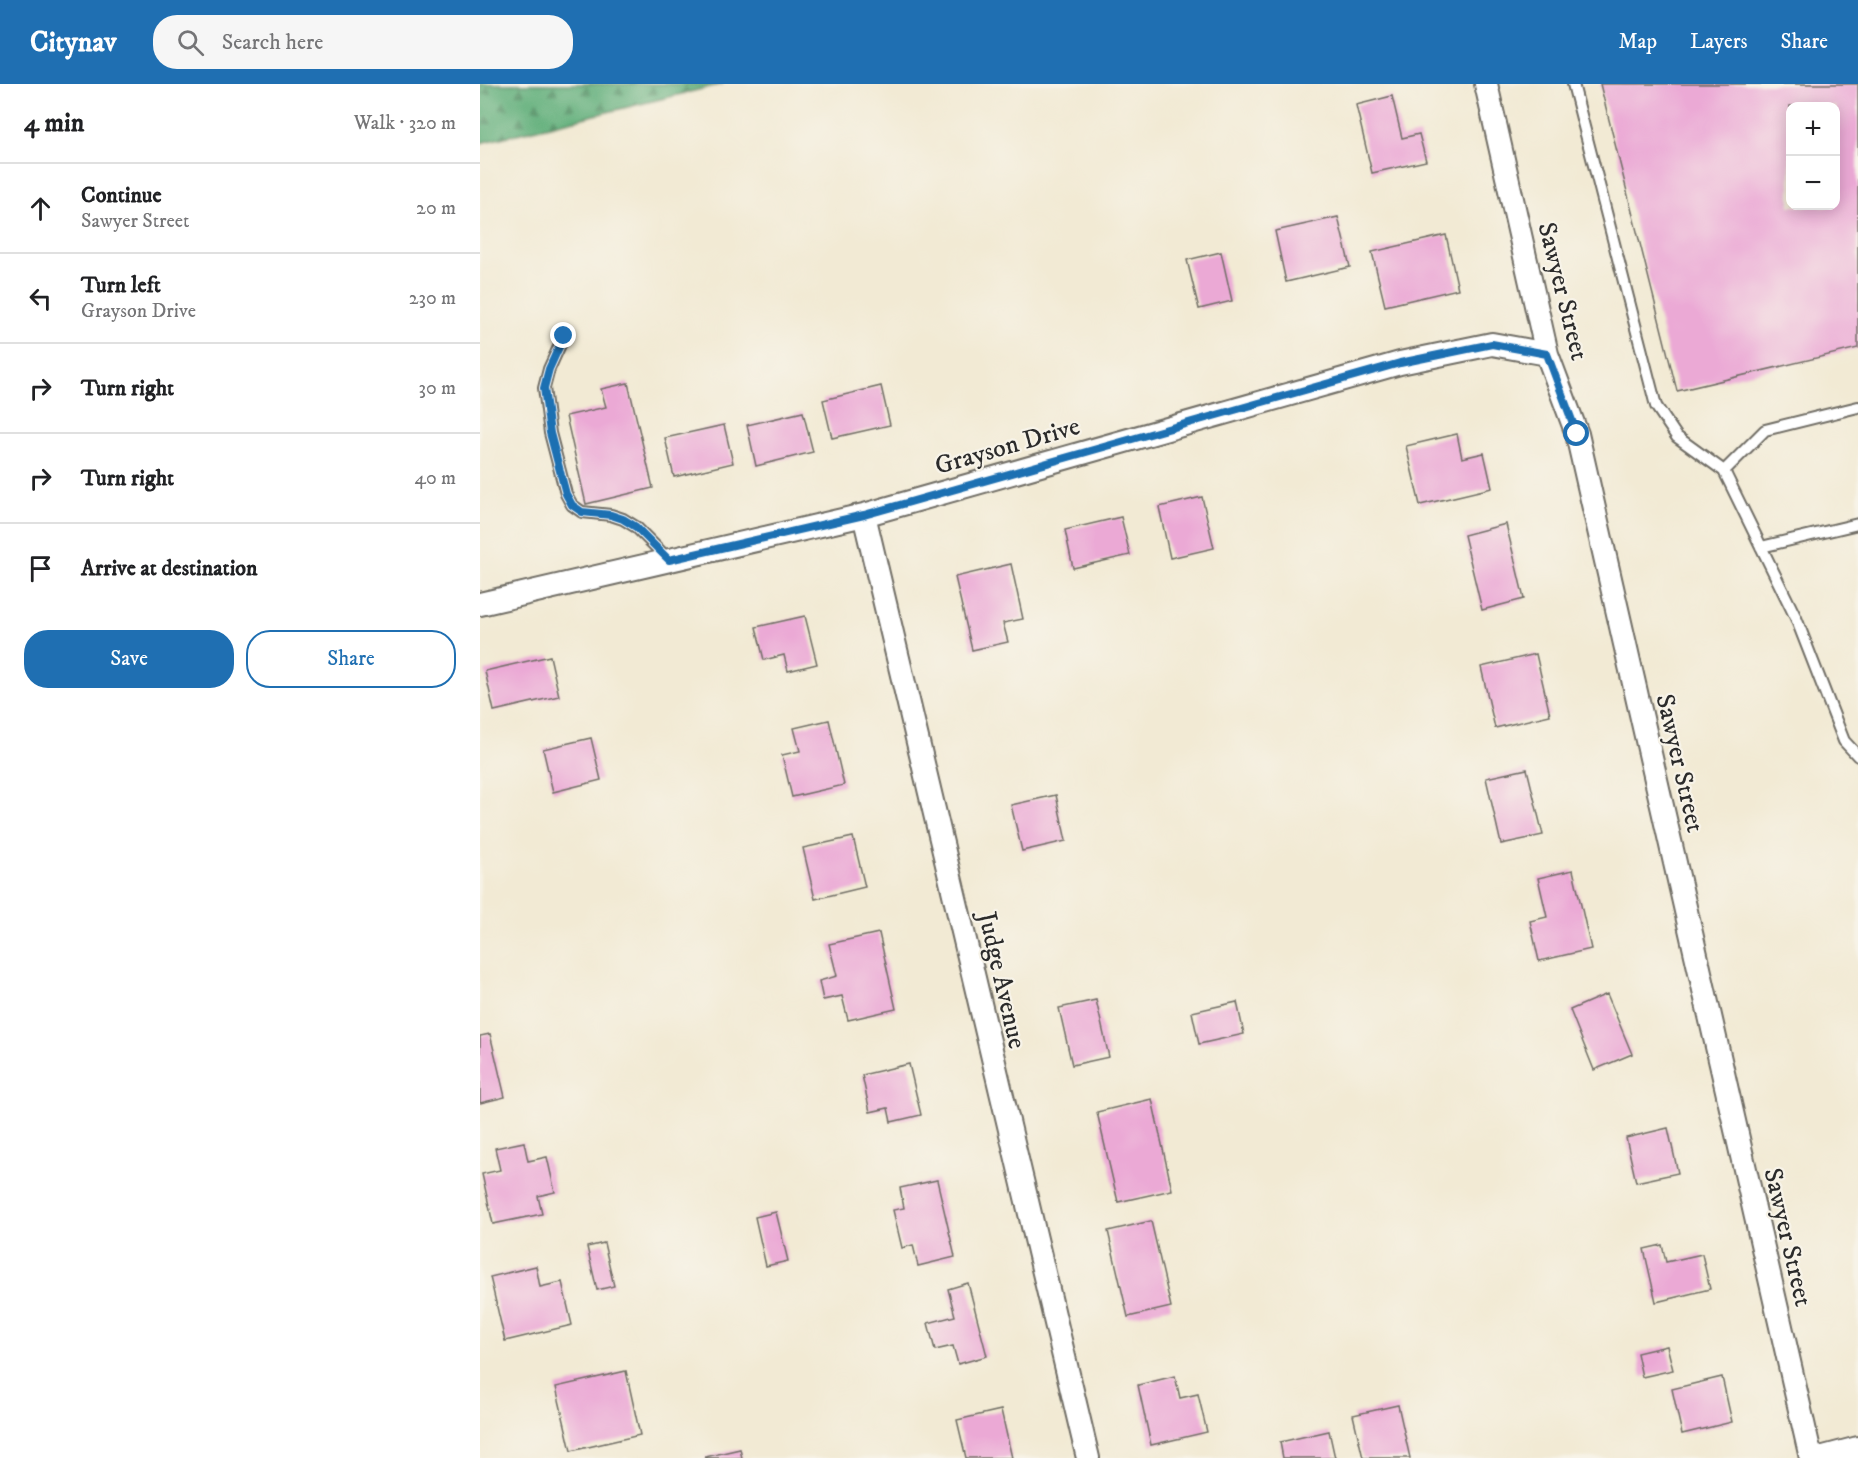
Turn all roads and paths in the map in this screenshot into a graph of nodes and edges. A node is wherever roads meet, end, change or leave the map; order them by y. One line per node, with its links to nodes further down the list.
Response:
1 (1486, 84): 4 (street, Sawyer Street)
2 (1573, 84): 6 (lane)
3 (564, 336): 10 (lane)
4 (1547, 354): 7 (street, Grayson Drive); 15 (street, Sawyer Street)
5 (1858, 407): 6 (lane)
6 (1724, 471): 9 (lane)
7 (864, 515): 10 (street, Grayson Drive); 14 (street, Judge Avenue)
8 (1858, 524): 9 (lane)
9 (1761, 547): 12 (lane)
10 (669, 560): 11 (street, Grayson Drive)
11 (480, 604)
12 (1858, 756)
13 (1858, 1448): 16 (street)
14 (1088, 1458)
15 (1811, 1458)
16 (1820, 1458)

